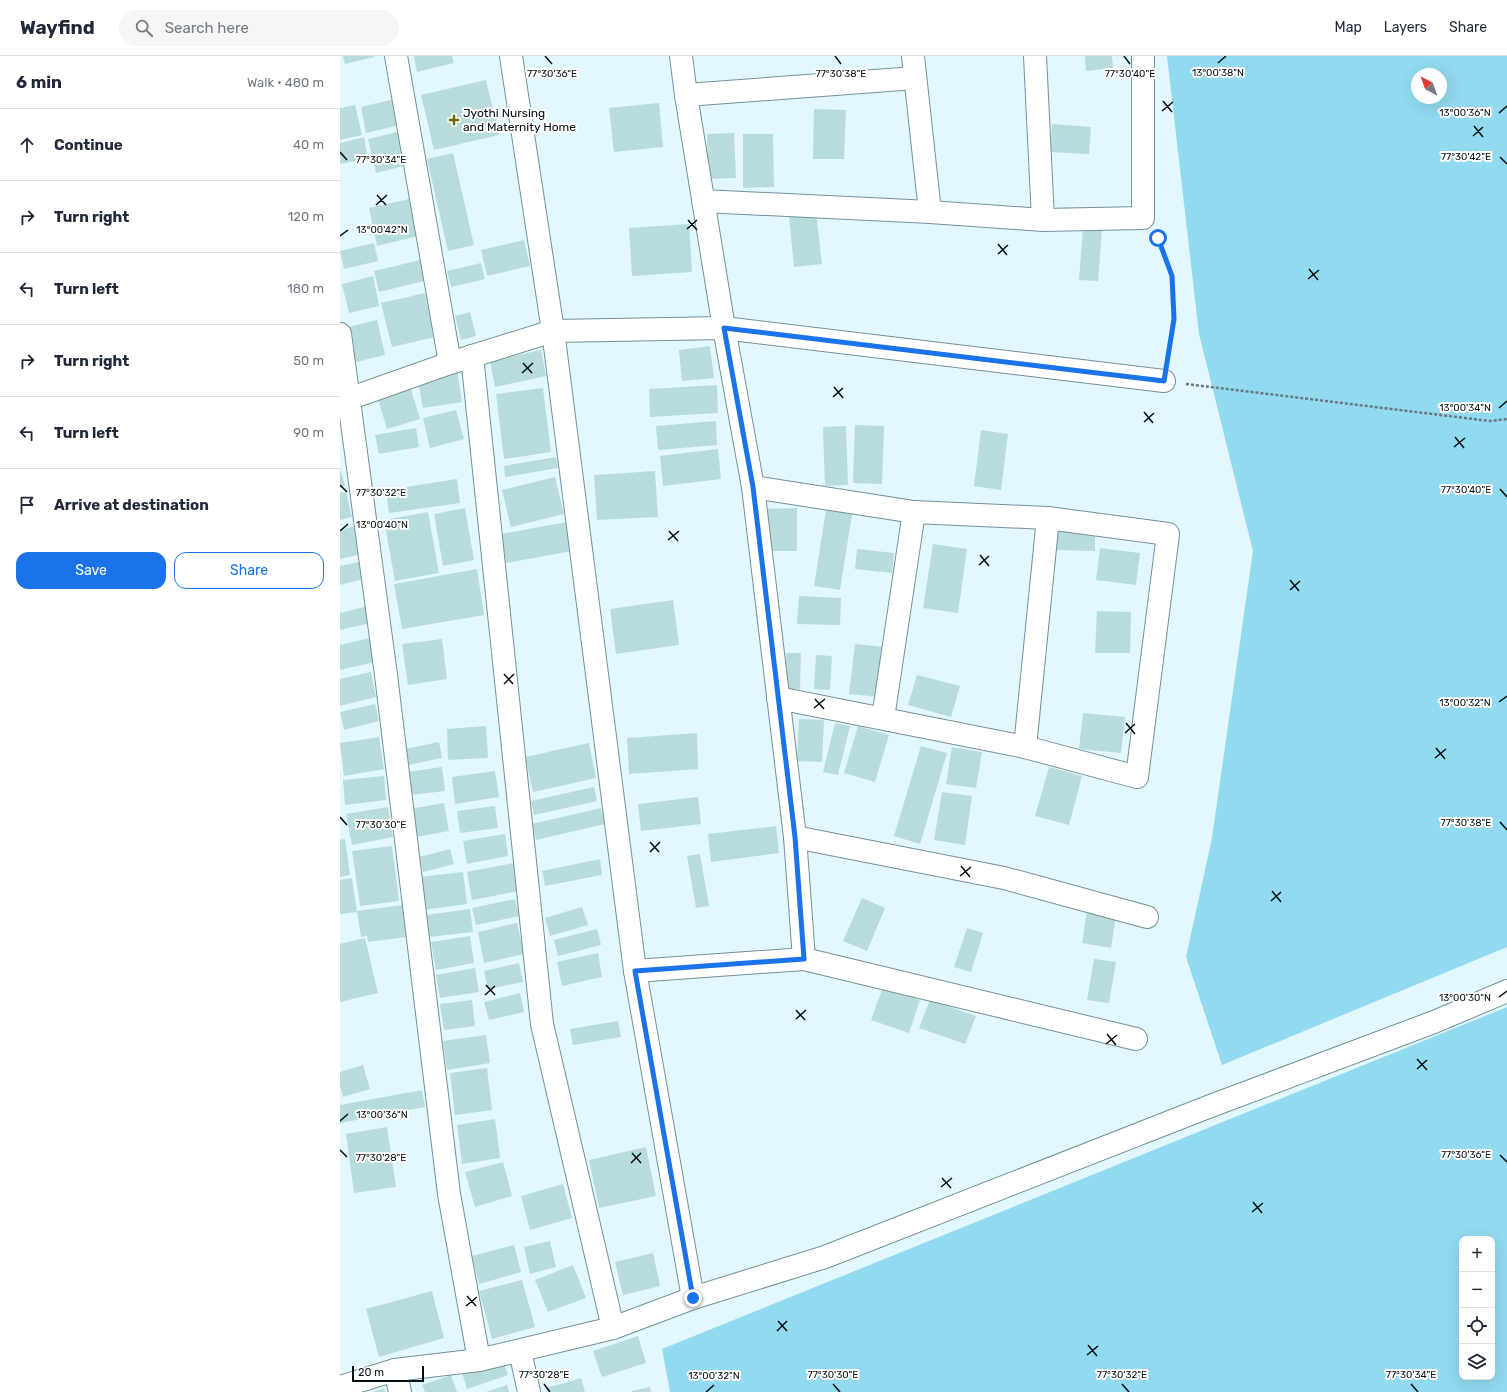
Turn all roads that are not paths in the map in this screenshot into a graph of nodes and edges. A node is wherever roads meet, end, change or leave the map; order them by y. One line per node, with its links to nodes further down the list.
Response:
1 (396, 56): 16 (street)
2 (511, 56): 13 (street)
3 (681, 56): 8 (street)
4 (913, 56): 7 (street)
5 (1035, 56): 11 (street)
6 (1143, 56): 11 (street)
7 (915, 78): 8 (street); 10 (street)
8 (686, 95): 9 (street)
9 (704, 201): 10 (street); 12 (street)
10 (930, 212): 11 (street)
11 (1043, 220)
12 (724, 328): 13 (street); 17 (street); 19 (street)
13 (553, 331): 15 (street); 28 (street)
14 (340, 334): 18 (street)
15 (472, 356): 16 (street); 32 (street)
16 (450, 363): 18 (street)
17 (1164, 381)
18 (344, 401): 34 (street)
19 (753, 487): 20 (street); 22 (street)
20 (914, 512): 21 (street); 23 (street)
21 (1048, 518): 24 (street); 24 (street)
22 (778, 698): 23 (street); 25 (street)
23 (883, 718): 24 (street)
24 (1025, 747)
25 (795, 837): 26 (street); 27 (street)
26 (1147, 917)
27 (804, 959): 28 (street); 30 (street)
28 (635, 971): 31 (street)
29 (1507, 991): 31 (street)
30 (1136, 1039)
31 (693, 1298): 32 (street)
32 (613, 1328): 33 (street)
33 (520, 1351): 34 (street); 38 (street)
34 (479, 1360): 35 (street)
35 (395, 1370): 36 (street); 37 (street)
36 (340, 1387)
37 (400, 1392)
38 (529, 1392)

